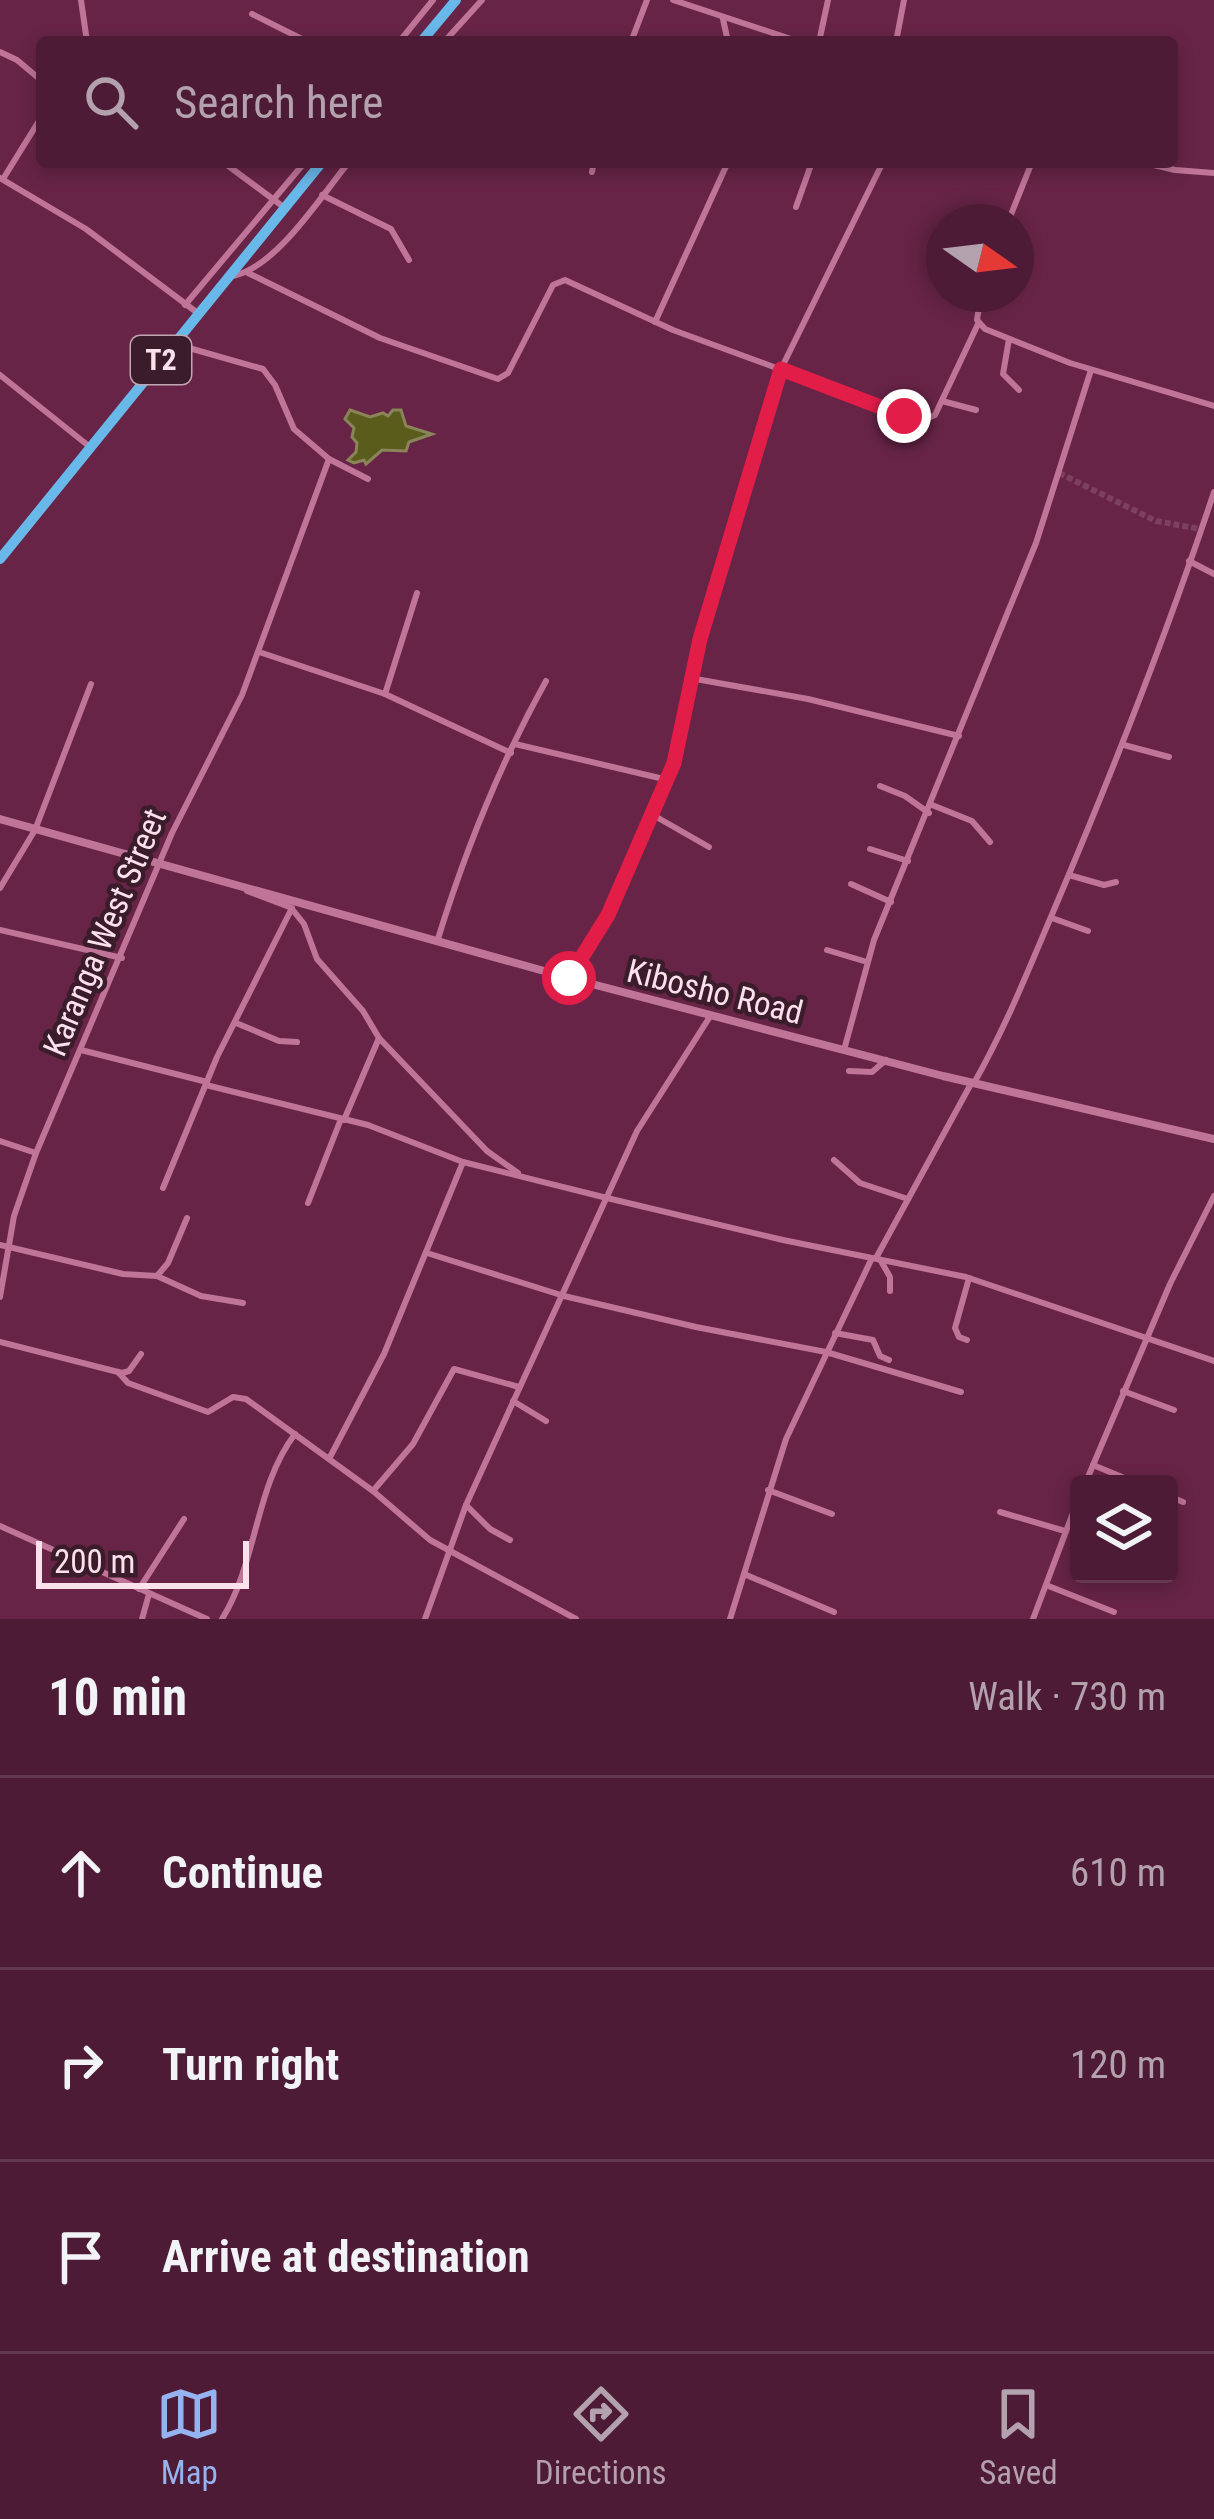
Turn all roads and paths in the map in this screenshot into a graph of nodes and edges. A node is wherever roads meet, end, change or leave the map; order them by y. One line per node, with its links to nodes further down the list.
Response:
1 (81, 0): 11 (street)
2 (433, 0): 13 (street)
3 (456, 0): 14 (highway)
4 (482, 0): 15 (street)
5 (646, 0): 16 (street)
6 (674, 0): 10 (street)
7 (828, 0): 19 (street)
8 (904, 0): 20 (street)
9 (252, 14): 12 (street)
10 (723, 19): 17 (street); 18 (street)
11 (86, 36)
12 (296, 36)
13 (404, 36)
14 (426, 36)
15 (449, 36)
16 (633, 36)
17 (727, 36)
18 (780, 36)
19 (820, 36)
20 (897, 36)
21 (0, 52): 22 (street)
22 (36, 76)
23 (36, 125): 36 (street)
24 (231, 168): 39 (street)
25 (302, 168): 39 (street)
26 (316, 168): 39 (highway, T2)
27 (344, 168): 37 (street)
28 (593, 168): 34 (street)
29 (725, 168): 47 (street)
30 (810, 168): 40 (street)
31 (880, 168): 51 (street)
32 (1030, 168): 38 (street)
33 (1159, 168): 35 (street)
34 (592, 172)
35 (1214, 173)
36 (1, 179): 44 (street)
37 (322, 195): 41 (street); 42 (street)
38 (1015, 204)
39 (280, 205): 43 (highway, T2); 44 (street)
40 (796, 207)
41 (409, 260)
42 (248, 272): 43 (street); 47 (street)
43 (230, 276): 46 (highway, T2)
44 (185, 304): 46 (street)
45 (979, 312): 48 (street)
46 (199, 314): 50 (highway, T2)
47 (655, 323): 51 (street)
48 (978, 324): 49 (street); 55 (street)
49 (1010, 339): 52 (street); 54 (street)
50 (175, 344): 58 (highway, T2); 59 (street)
51 (781, 369): 55 (street); 67 (street)
52 (1091, 370): 56 (street); 71 (street)
53 (0, 375): 58 (street)
54 (1019, 390)
55 (942, 401): 57 (street)
56 (1214, 406)
57 (976, 410)
58 (90, 447): 62 (highway, T2)
59 (329, 459): 60 (street); 66 (street, Karanga West Street)
60 (368, 479)
61 (1214, 492): 63 (street)
62 (0, 559)
63 (1189, 560): 64 (street); 72 (street)
64 (1214, 574)
65 (417, 592): 70 (street)
66 (259, 652): 70 (street); 85 (street, Karanga West Street)
67 (690, 678): 71 (street); 75 (street)
68 (546, 681): 73 (street)
69 (91, 685): 80 (street)
70 (385, 694): 73 (street)
71 (959, 736): 77 (street)
72 (1124, 745): 74 (street); 86 (street)
73 (513, 748): 75 (street); 96 (street)
74 (1169, 757)
75 (668, 780): 78 (street)
76 (880, 786): 77 (street)
77 (930, 809): 81 (street); 84 (street)
78 (653, 815): 82 (street); 100 (street)
79 (0, 819): 80 (street, Kibosho Road)
80 (35, 830): 85 (street, Kibosho Road); 89 (street)
81 (990, 842)
82 (709, 847)
83 (869, 849): 84 (street)
84 (908, 861): 91 (street)
85 (159, 866): 90 (street, Kibosho Road); 98 (street, Karanga West Street)
86 (1069, 875): 87 (street); 93 (street)
87 (1116, 882)
88 (850, 884): 91 (street)
89 (0, 888)
90 (238, 888): 92 (street); 96 (street, Kibosho Road)
91 (891, 902): 99 (street)
92 (292, 908): 102 (street); 103 (street)
93 (1051, 918): 95 (street); 110 (street)
94 (0, 930): 98 (street)
95 (1088, 932)
96 (437, 942): 100 (street, Kibosho Road)
97 (827, 950): 99 (street)
98 (122, 958): 106 (street, Karanga West Street)
99 (867, 962): 105 (street)
100 (569, 978): 101 (street, Kibosho Road)
101 (711, 1015): 105 (street, Kibosho Road); 120 (street)
102 (236, 1023): 104 (street); 109 (street)
103 (379, 1038): 111 (street); 117 (street)
104 (297, 1042)
105 (844, 1049): 107 (street, Kibosho Road)
106 (81, 1050): 109 (street); 114 (street, Karanga West Street)
107 (886, 1060): 108 (street); 110 (street, Kibosho Road)
108 (849, 1071)
109 (207, 1083): 111 (street); 118 (street)
110 (973, 1083): 112 (street, Kibosho Road); 121 (street)
111 (342, 1120): 116 (street); 122 (street)
112 (1214, 1139)
113 (0, 1141): 114 (street)
114 (36, 1153): 124 (street, Karanga West Street)
115 (834, 1160): 121 (street)
116 (464, 1162): 117 (street); 125 (street)
117 (520, 1176): 120 (street)
118 (164, 1187)
119 (1214, 1196): 135 (street)
120 (607, 1198): 126 (street); 130 (street)
121 (908, 1198): 126 (street)
122 (308, 1203)
123 (188, 1218): 127 (street)
124 (3, 1246): 127 (street); 131 (street, Karanga West Street)
125 (427, 1253): 130 (street); 149 (street)
126 (876, 1258): 128 (street); 129 (street); 133 (street)
127 (158, 1276): 132 (street)
128 (969, 1278): 134 (street); 135 (street)
129 (890, 1292)
130 (564, 1296): 137 (street); 142 (street)
131 (0, 1297)
132 (243, 1303)
133 (835, 1333): 137 (street); 139 (street)
134 (967, 1340)
135 (1144, 1340): 140 (street); 143 (street)
136 (0, 1342): 141 (street)
137 (826, 1352): 144 (street); 153 (street)
138 (141, 1354): 141 (street)
139 (890, 1360)
140 (1214, 1361)
141 (118, 1372): 148 (street)
142 (519, 1387): 145 (street); 154 (street)
143 (1123, 1391): 146 (street); 150 (street)
144 (961, 1392)
145 (513, 1401): 147 (street); 157 (street)
146 (1174, 1410)
147 (546, 1420)
148 (296, 1433): 149 (street); 176 (street)
149 (329, 1459): 154 (street)
150 (1093, 1465): 151 (street); 152 (street)
151 (1089, 1475)
152 (1117, 1475)
153 (768, 1490): 159 (street); 166 (street)
154 (373, 1491): 165 (street)
155 (1178, 1500): 156 (street)
156 (1183, 1502)
157 (466, 1505): 164 (street); 165 (street)
158 (1000, 1512): 163 (street)
159 (832, 1514)
160 (184, 1520): 168 (street)
161 (1070, 1522): 163 (street)
162 (0, 1526): 168 (street)
163 (1065, 1531): 167 (street)
164 (510, 1540)
165 (452, 1550): 177 (street); 178 (street)
166 (744, 1574): 171 (street); 179 (street)
167 (1046, 1585): 172 (street); 180 (street)
168 (139, 1589): 169 (street)
169 (149, 1594): 170 (street); 173 (street)
170 (183, 1609): 174 (street); 175 (street)
171 (834, 1612)
172 (1114, 1612)
173 (142, 1619)
174 (182, 1619)
175 (207, 1619)
176 (222, 1619)
177 (425, 1619)
178 (576, 1619)
179 (730, 1619)
180 (1033, 1619)

